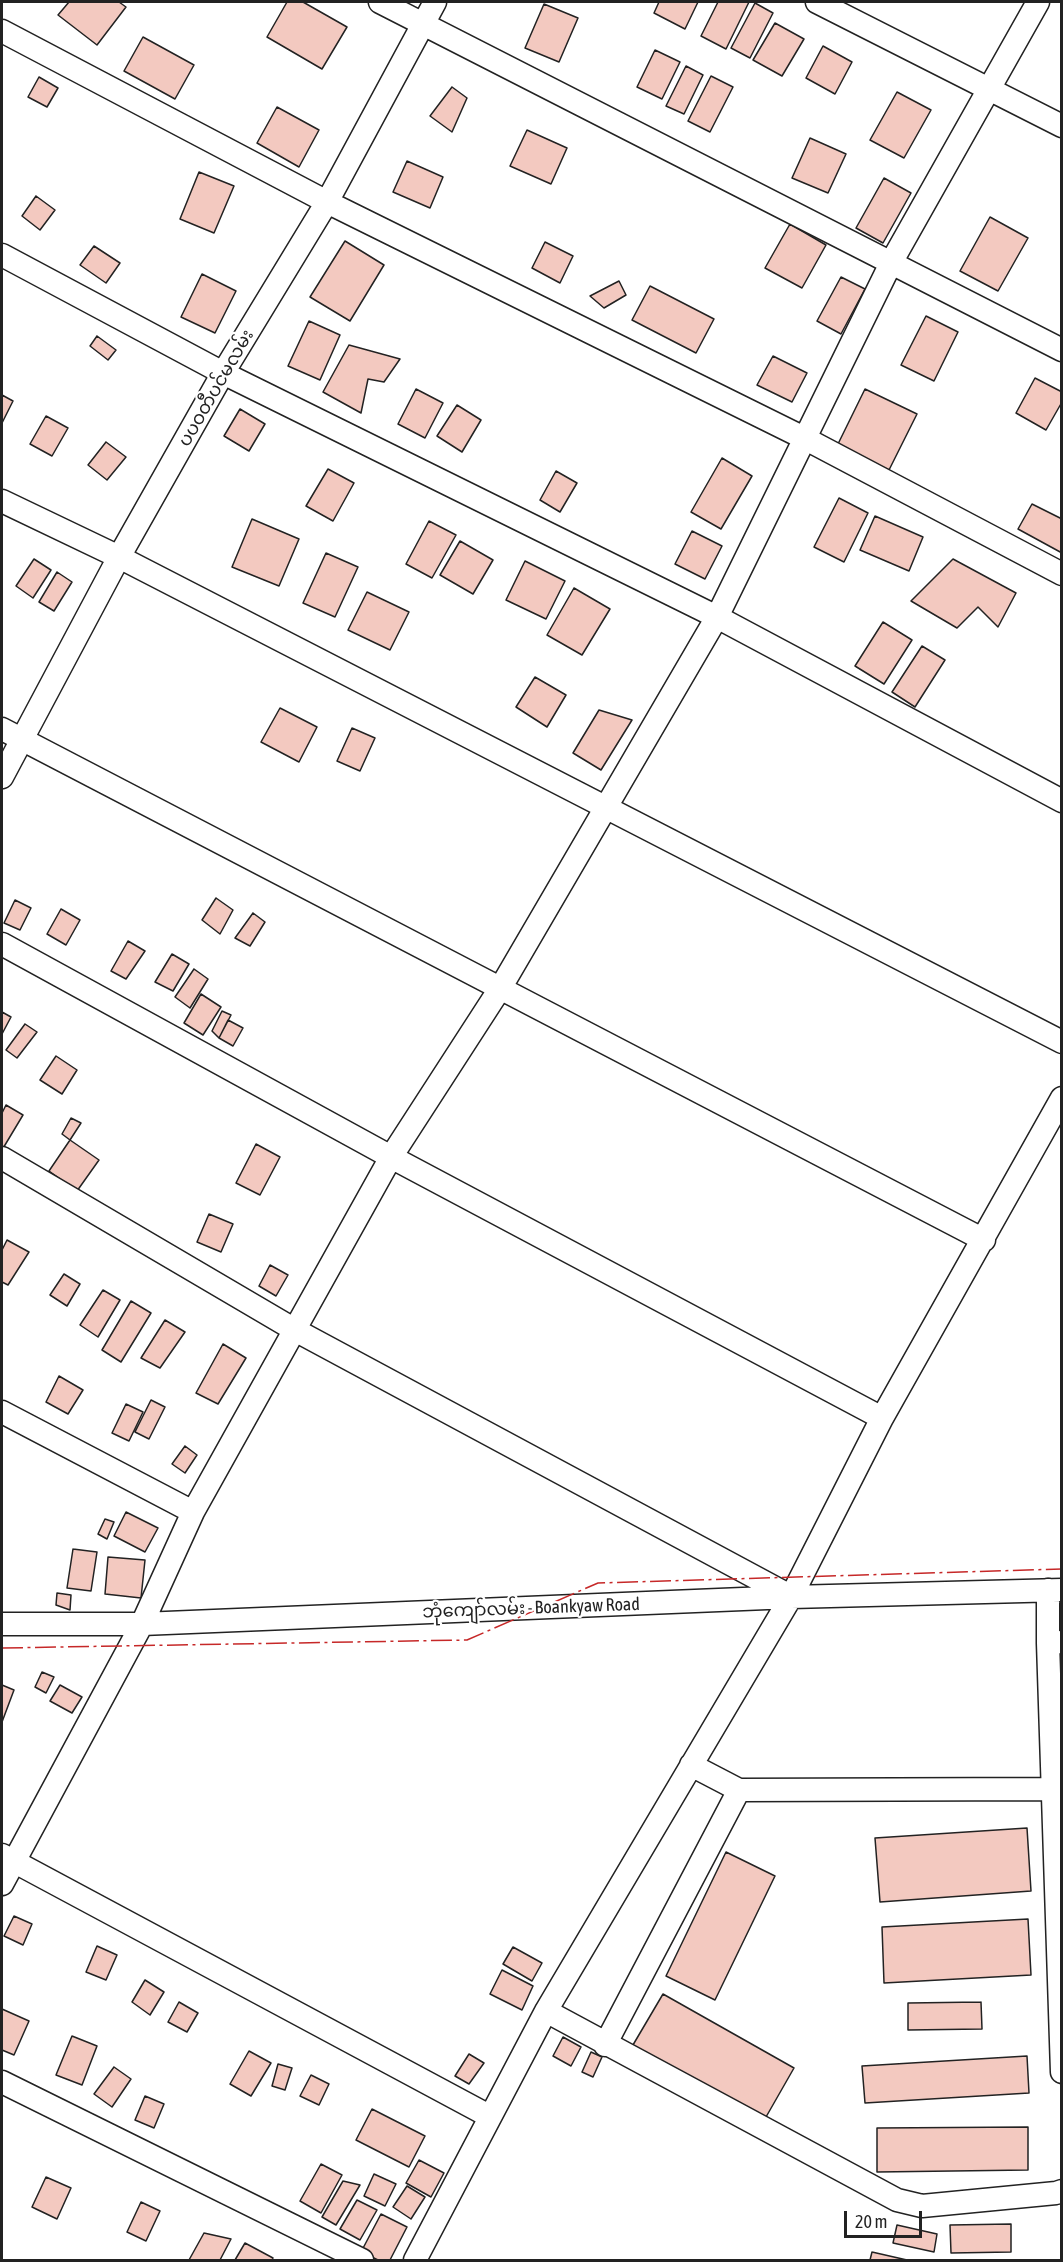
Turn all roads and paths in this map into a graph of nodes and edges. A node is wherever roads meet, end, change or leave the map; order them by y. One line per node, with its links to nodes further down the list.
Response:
1 (380, 2): 5 (street)
2 (435, 2): 5 (street, ပပဝတီပင်မလမ်း)
3 (817, 2): 7 (street)
4 (1038, 2): 7 (street)
5 (422, 24): 9 (street, ပပဝတီပင်မလမ်း); 11 (street)
6 (2, 31): 9 (street)
7 (988, 90): 8 (street); 11 (street)
8 (1062, 126)
9 (327, 202): 13 (street, ပပဝတီပင်မလမ်း); 14 (street)
10 (2, 255): 13 (street)
11 (892, 261): 12 (street); 14 (street)
12 (1062, 350)
13 (223, 373): 16 (street, ပပဝတီပင်မလမ်း); 18 (street)
14 (804, 438): 17 (street); 18 (street)
15 (2, 501): 16 (street)
16 (119, 557): 19 (street, ပပဝတီပင်မလမ်း); 22 (street)
17 (1062, 574)
18 (717, 617): 21 (street); 22 (street)
19 (11, 734): 20 (street, ပပဝတီပင်မလမ်း); 24 (street)
20 (2, 777)
21 (1062, 801)
22 (605, 809): 24 (street); 25 (street)
23 (2, 944): 27 (street)
24 (501, 987): 27 (street); 29 (street)
25 (1062, 1042)
26 (1062, 1098): 29 (street)
27 (391, 1157): 30 (street); 32 (street)
28 (2, 1158): 30 (street)
29 (984, 1240): 32 (street)
30 (295, 1330): 33 (street); 35 (street)
31 (2, 1412): 33 (street)
32 (882, 1418): 35 (street)
33 (193, 1512): 37 (street)
34 (1055, 1590): 35 (street, ဘုံကျော်လမ်း - Boankyaw Road); 38 (street)
35 (791, 1597): 37 (street, ဘုံကျော်လမ်း - Boankyaw Road); 39 (street)
36 (2, 1623): 37 (street, ဘုံကျော်လမ်း - Boankyaw Road)
37 (142, 1624): 42 (street)
38 (1055, 1643): 40 (street)
39 (691, 1765): 41 (street); 44 (street)
40 (1053, 1789): 41 (street); 46 (street)
41 (739, 1790): 45 (street)
42 (8, 1858): 43 (street); 48 (street)
43 (2, 1884)
44 (546, 2012): 45 (street); 48 (street)
45 (605, 2045): 49 (street)
46 (1062, 2072)
47 (2, 2082): 50 (street)
48 (489, 2116): 51 (street)
49 (1062, 2191)
50 (362, 2260)
51 (415, 2260)

